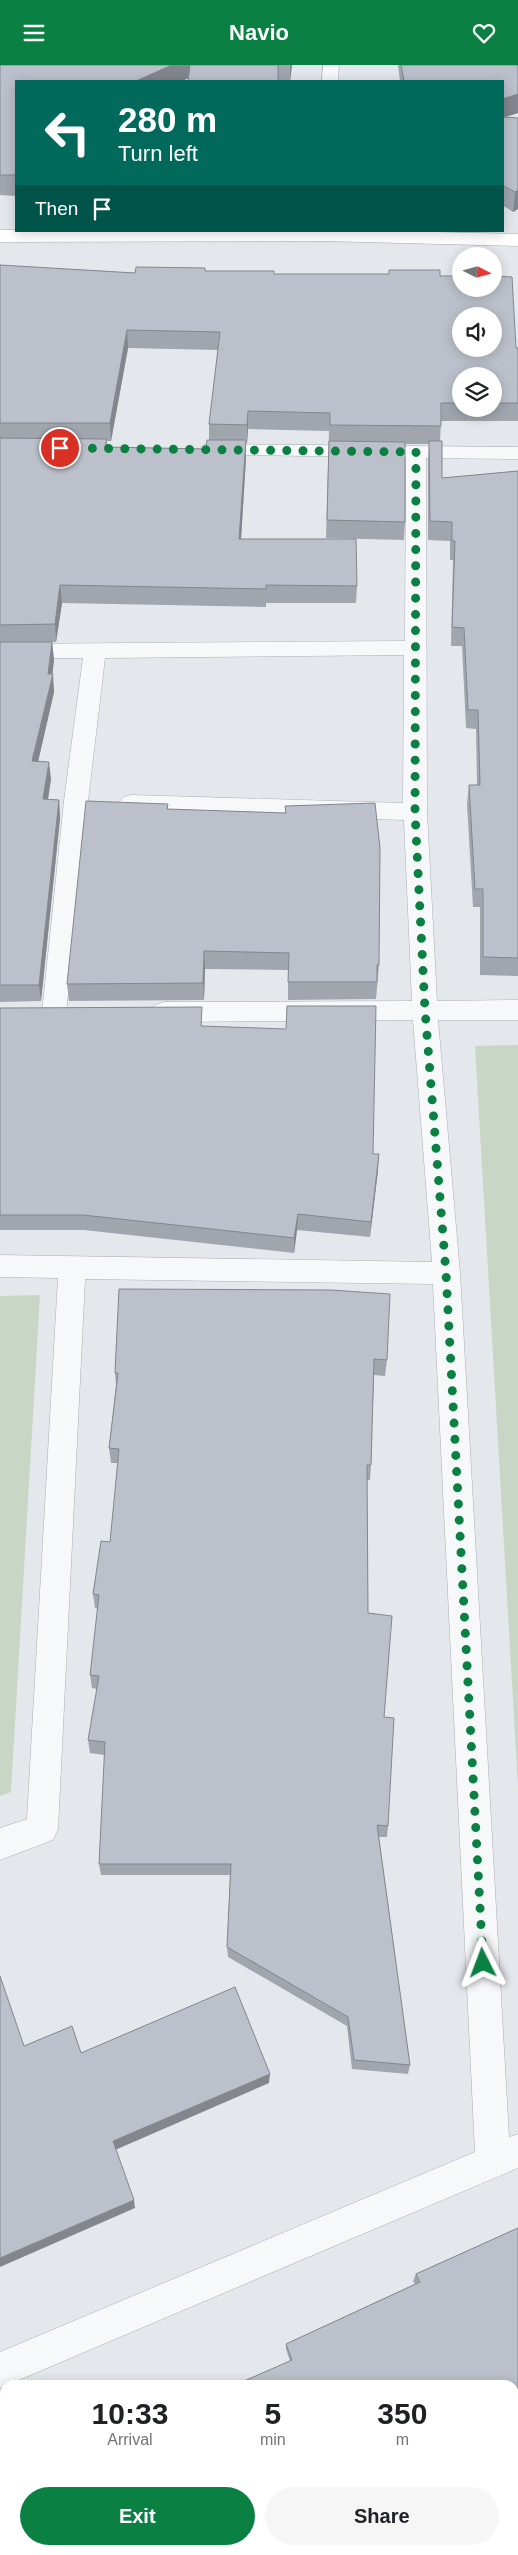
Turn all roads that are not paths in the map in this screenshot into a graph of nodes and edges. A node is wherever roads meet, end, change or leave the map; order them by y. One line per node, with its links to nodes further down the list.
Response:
1 (331, 65): 2 (street)
2 (330, 80)
3 (323, 233): 4 (street); 5 (street)
4 (0, 236)
5 (518, 240)
6 (188, 450): 7 (street)
7 (416, 452): 8 (street); 9 (street)
8 (518, 453)
9 (416, 648): 11 (street); 13 (street)
10 (0, 651): 11 (street)
11 (95, 652): 12 (street)
12 (93, 801): 13 (street); 16 (street)
13 (415, 812): 14 (street)
14 (425, 1010): 15 (street); 17 (street); 20 (street)
15 (518, 1010)
16 (27, 1013)
17 (142, 1013)
18 (0, 1266): 19 (street)
19 (72, 1266): 20 (street); 21 (street)
20 (446, 1273): 22 (street)
21 (0, 1844)
22 (506, 2155): 23 (street)
23 (0, 2370)

